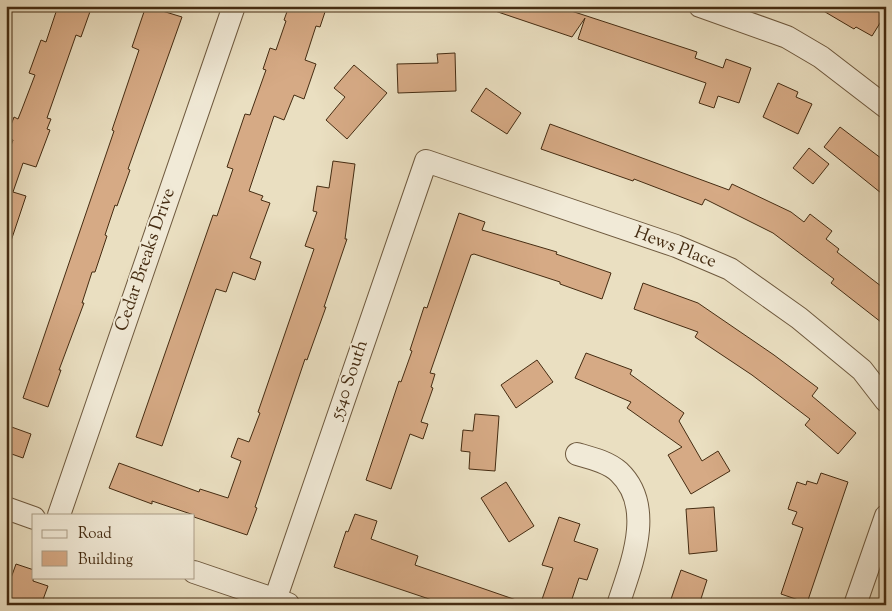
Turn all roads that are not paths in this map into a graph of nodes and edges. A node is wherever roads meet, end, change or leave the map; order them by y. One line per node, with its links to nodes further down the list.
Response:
1 (234, 6): 9 (street, Cedar Breaks Drive)
2 (700, 6): 3 (street)
3 (754, 15): 4 (street)
4 (886, 107)
5 (426, 161): 6 (street, Hews Place); 13 (street, 5540 South)
6 (886, 401)
7 (577, 454): 14 (street)
8 (6, 508): 11 (street)
9 (59, 514)
10 (886, 516): 15 (street)
11 (32, 517)
12 (195, 572): 13 (street)
13 (282, 602)
14 (618, 605)
15 (855, 605)

